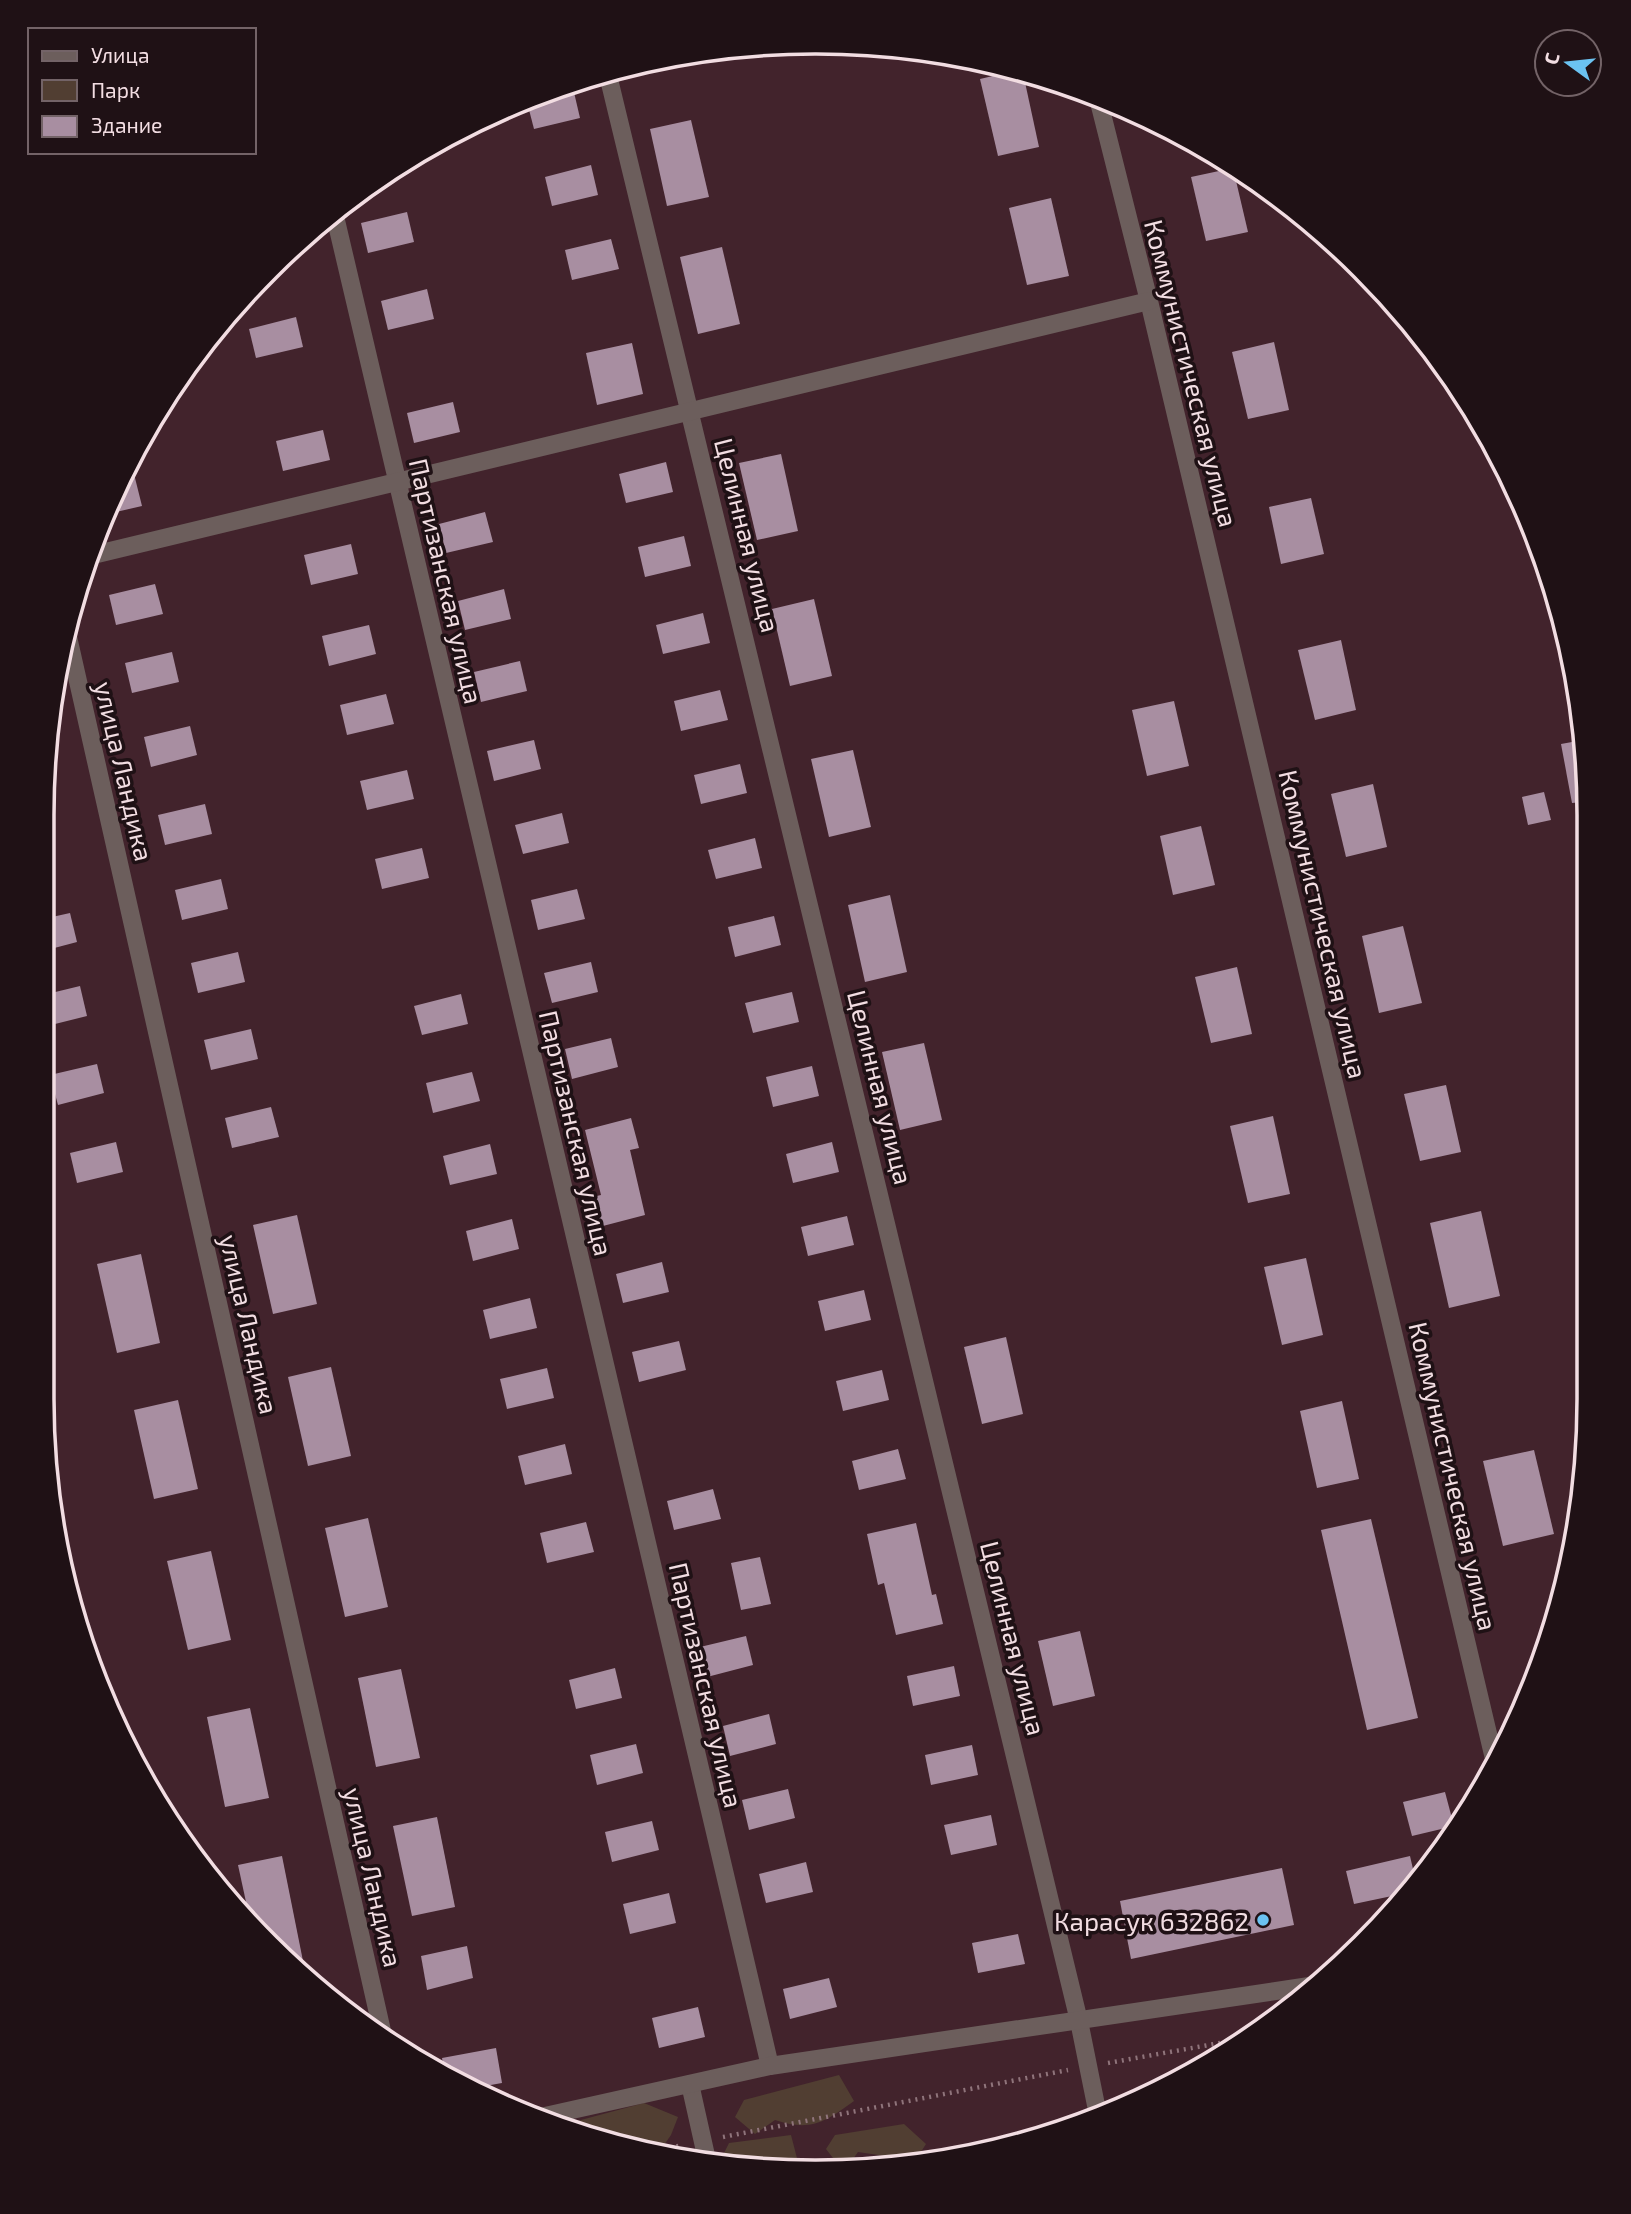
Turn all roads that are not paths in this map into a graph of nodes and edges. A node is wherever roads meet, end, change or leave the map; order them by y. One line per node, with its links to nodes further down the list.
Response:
1 (610, 83): 5 (street, Целинная улица)
2 (1101, 110): 4 (street, Коммунистическая улица)
3 (337, 224): 6 (street, Партизанская улица)
4 (1149, 301): 5 (street); 9 (street, Коммунистическая улица)
5 (691, 411): 6 (street); 11 (street, Целинная улица)
6 (397, 482): 7 (street); 13 (street, Партизанская улица)
7 (102, 553)
8 (72, 654): 12 (street, улица Ландика)
9 (1491, 1748)
10 (1296, 1988): 11 (street)
11 (1079, 2021): 13 (street); 15 (street, Целинная улица)
12 (380, 2022)
13 (770, 2066): 14 (street)
14 (690, 2084): 16 (street); 17 (street)
15 (1096, 2106)
16 (556, 2114)
17 (705, 2151)

